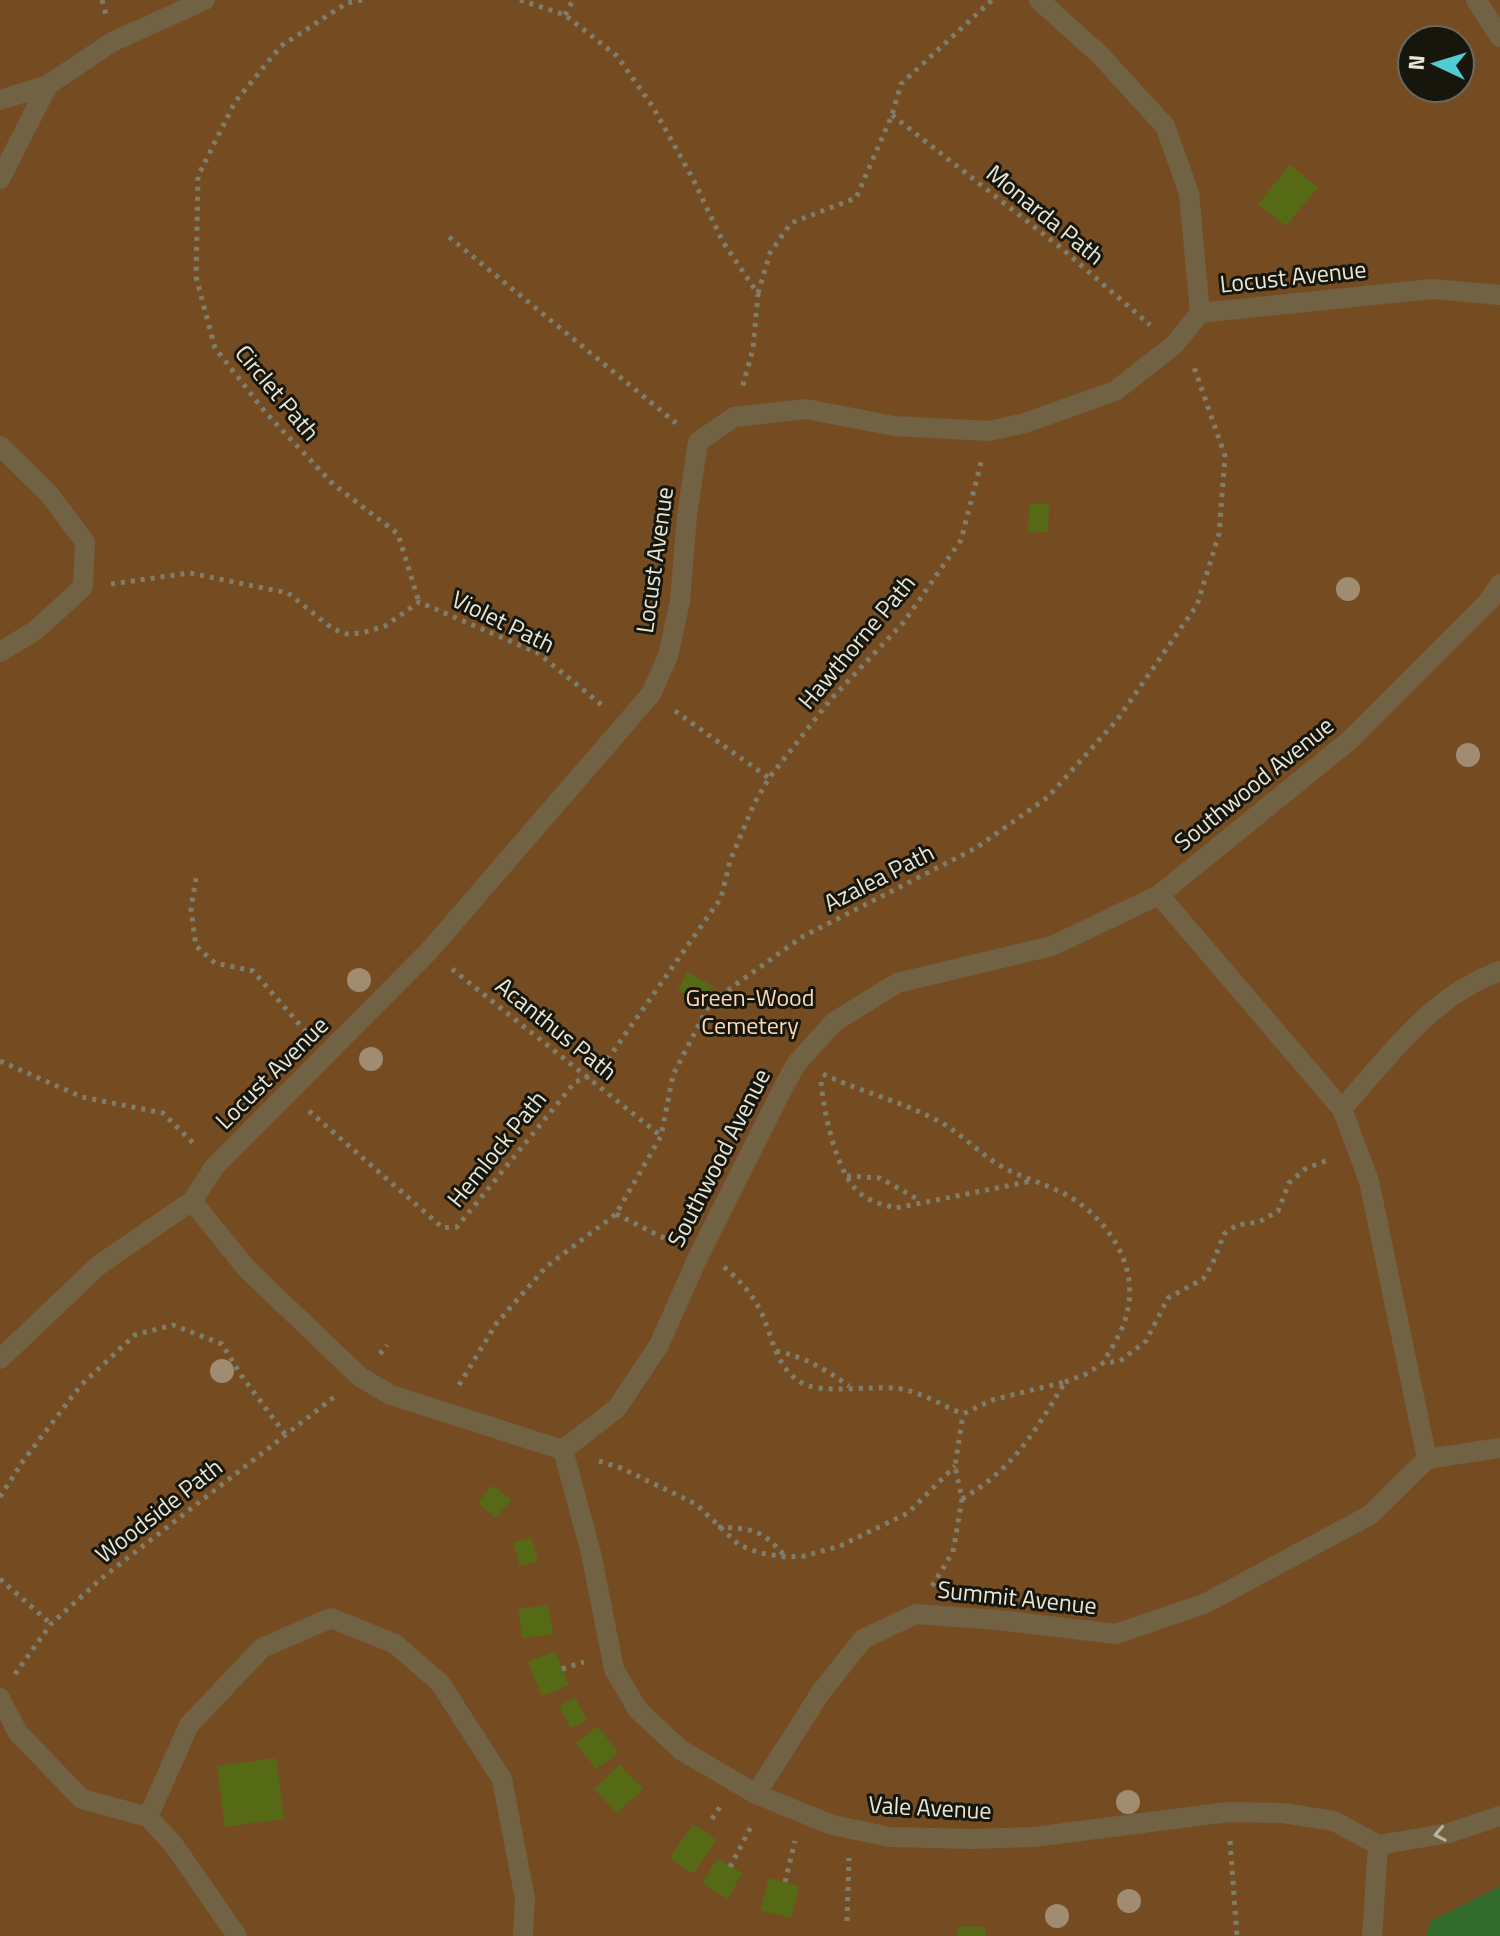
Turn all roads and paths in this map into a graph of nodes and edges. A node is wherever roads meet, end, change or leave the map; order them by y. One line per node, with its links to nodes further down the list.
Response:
1 (205, 0): 10 (lane)
2 (362, 0): 25 (path, Circlet Path)
3 (520, 0): 8 (path)
4 (573, 0): 8 (path)
5 (992, 0): 12 (path)
6 (1039, 0): 17 (lane)
7 (1476, 0): 9 (lane)
8 (565, 15): 15 (path)
9 (1500, 37)
10 (48, 85): 11 (lane); 13 (lane)
11 (0, 100)
12 (892, 115): 15 (path); 18 (path, Monarda Path)
13 (0, 179)
14 (449, 237): 21 (path)
15 (758, 294): 19 (path)
16 (1500, 295): 17 (lane, Locust Avenue)
17 (1200, 313): 18 (lane, Locust Avenue)
18 (1174, 345): 20 (lane, Locust Avenue); 39 (path, Azalea Path)
19 (734, 417): 20 (lane, Locust Avenue); 21 (lane, Locust Avenue)
20 (989, 431): 29 (path, Hawthorne Path)
21 (698, 442): 27 (lane, Locust Avenue)
22 (0, 446): 24 (lane)
23 (1500, 584): 31 (lane, Southwood Avenue)
24 (83, 587): 25 (path, Violet Path); 26 (lane)
25 (419, 602): 28 (path, Violet Path)
26 (0, 652)
27 (651, 694): 28 (lane, Locust Avenue); 29 (path)
28 (625, 724): 32 (lane, Locust Avenue)
29 (769, 778): 36 (path, Hawthorne Path)
30 (196, 878): 34 (path)
31 (1159, 895): 38 (lane); 47 (lane, Southwood Avenue)
32 (429, 951): 34 (lane, Locust Avenue); 36 (path, Acanthus Path)
33 (1500, 971): 38 (lane)
34 (326, 1055): 37 (lane, Locust Avenue)
35 (0, 1061): 41 (path)
36 (587, 1077): 37 (path, Hemlock Path); 39 (path, Acanthus Path)
37 (287, 1092): 41 (lane, Locust Avenue)
38 (1342, 1109): 40 (lane)
39 (661, 1136): 46 (path, Azalea Path)
40 (1357, 1148): 50 (path); 59 (lane)
41 (215, 1166): 44 (lane, Locust Avenue)
42 (847, 1176): 43 (path); 45 (path); 45 (path)
43 (1032, 1181): 45 (path); 50 (path)
44 (192, 1201): 49 (lane, Locust Avenue); 51 (lane)
45 (922, 1201)
46 (616, 1214): 47 (path); 54 (path, Azalea Path)
47 (699, 1255): 48 (path); 58 (lane, Southwood Avenue)
48 (774, 1350): 53 (path); 53 (path)
49 (0, 1359)
50 (1103, 1363): 52 (path)
51 (360, 1377): 54 (lane); 56 (path, Woodside Path)
52 (1065, 1382): 55 (path); 62 (path)
53 (849, 1387): 55 (path)
54 (442, 1413): 58 (lane)
55 (963, 1414): 60 (path)
56 (285, 1434): 61 (path); 67 (path, Woodside Path)
57 (1500, 1448): 59 (lane)
58 (563, 1450): 63 (path); 69 (lane, Vale Avenue)
59 (1427, 1459): 66 (lane, Summit Avenue)
60 (955, 1466): 62 (path); 64 (path)
61 (0, 1497)
62 (962, 1499): 66 (path)
63 (718, 1527): 64 (path); 64 (path)
64 (786, 1557)
65 (0, 1579): 67 (path)
66 (916, 1614): 69 (lane, Summit Avenue)
67 (51, 1624): 68 (path, Woodside Path)
68 (4, 1690): 72 (lane)
69 (756, 1794): 70 (lane, Vale Avenue)
70 (1228, 1812): 74 (lane, Vale Avenue); 82 (path)
71 (1500, 1816): 74 (lane, one-way to 74)
72 (148, 1817): 80 (lane); 81 (lane)
73 (745, 1837): 77 (path)
74 (1378, 1845): 83 (lane)
75 (791, 1852): 78 (path)
76 (849, 1861): 79 (path)
77 (730, 1867)
78 (785, 1882)
79 (847, 1921)
80 (237, 1936)
81 (523, 1936)
82 (1237, 1936)
83 (1372, 1936)

